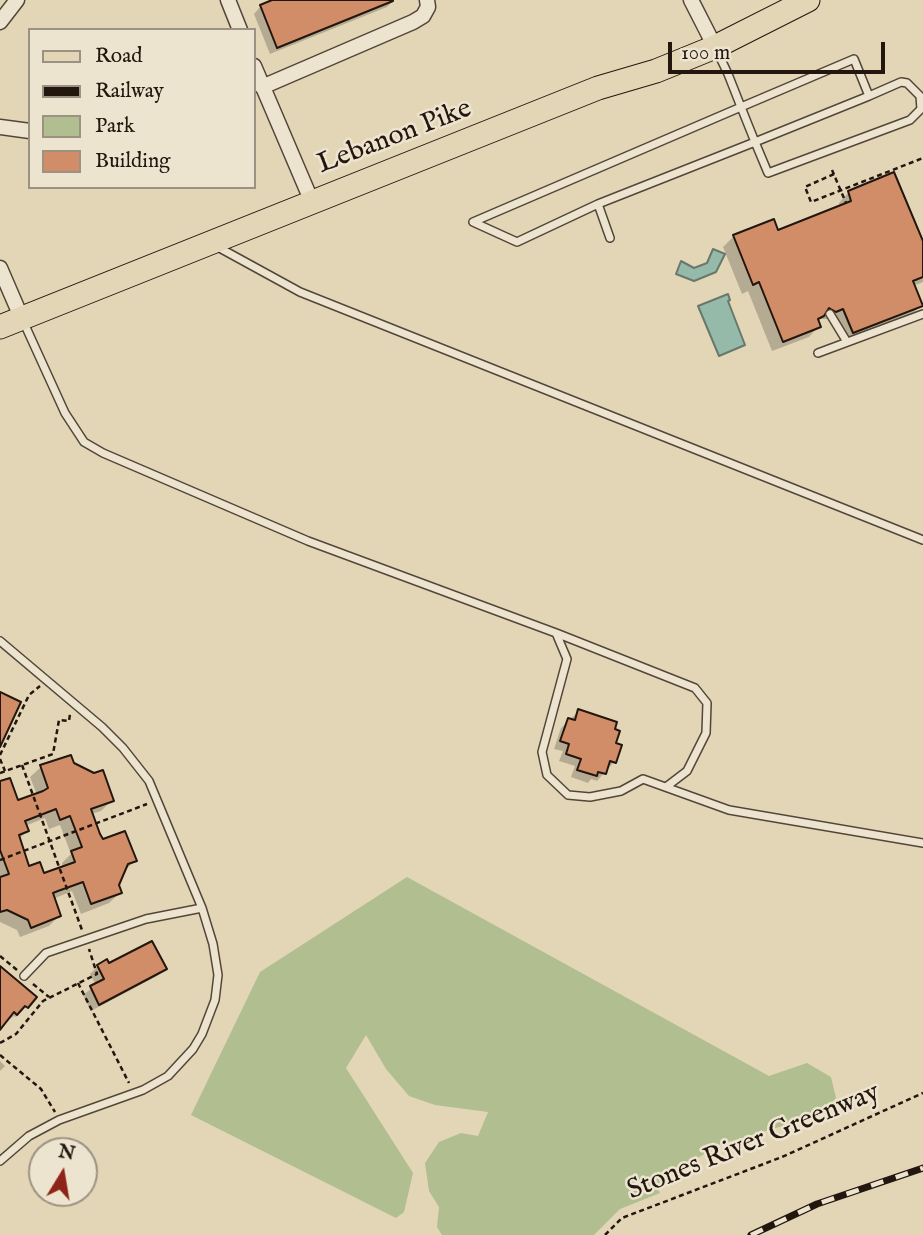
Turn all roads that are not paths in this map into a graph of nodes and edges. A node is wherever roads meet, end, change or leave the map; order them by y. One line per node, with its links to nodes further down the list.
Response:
1 (17, 0): 6 (street)
2 (228, 0): 7 (street)
3 (427, 0): 10 (street)
4 (691, 0): 8 (street)
5 (808, 0): 8 (main road, Lebanon Pike)
6 (1, 18)
7 (239, 28)
8 (715, 47): 12 (lane); 16 (main road, Lebanon Pike)
9 (256, 71): 10 (street)
10 (262, 87): 16 (street)
11 (869, 96): 12 (lane); 15 (lane); 15 (lane)
12 (741, 107): 15 (lane); 17 (lane)
13 (0, 127): 14 (street)
14 (28, 131)
15 (755, 142): 17 (lane)
16 (312, 202): 19 (main road, Lebanon Pike)
17 (598, 204): 18 (lane)
18 (610, 238)
19 (210, 242): 23 (main road, Lebanon Pike); 27 (lane)
20 (0, 268): 23 (street)
21 (830, 314): 25 (lane)
22 (923, 314): 25 (lane)
23 (22, 319): 24 (main road, Lebanon Pike); 28 (lane)
24 (0, 327)
25 (847, 342): 26 (lane)
26 (818, 353)
27 (923, 540)
28 (556, 633): 30 (lane); 30 (lane)
29 (0, 641): 32 (lane)
30 (666, 787): 31 (lane)
31 (923, 843)
32 (202, 908): 33 (lane); 34 (lane)
33 (24, 976)
34 (0, 1161)

